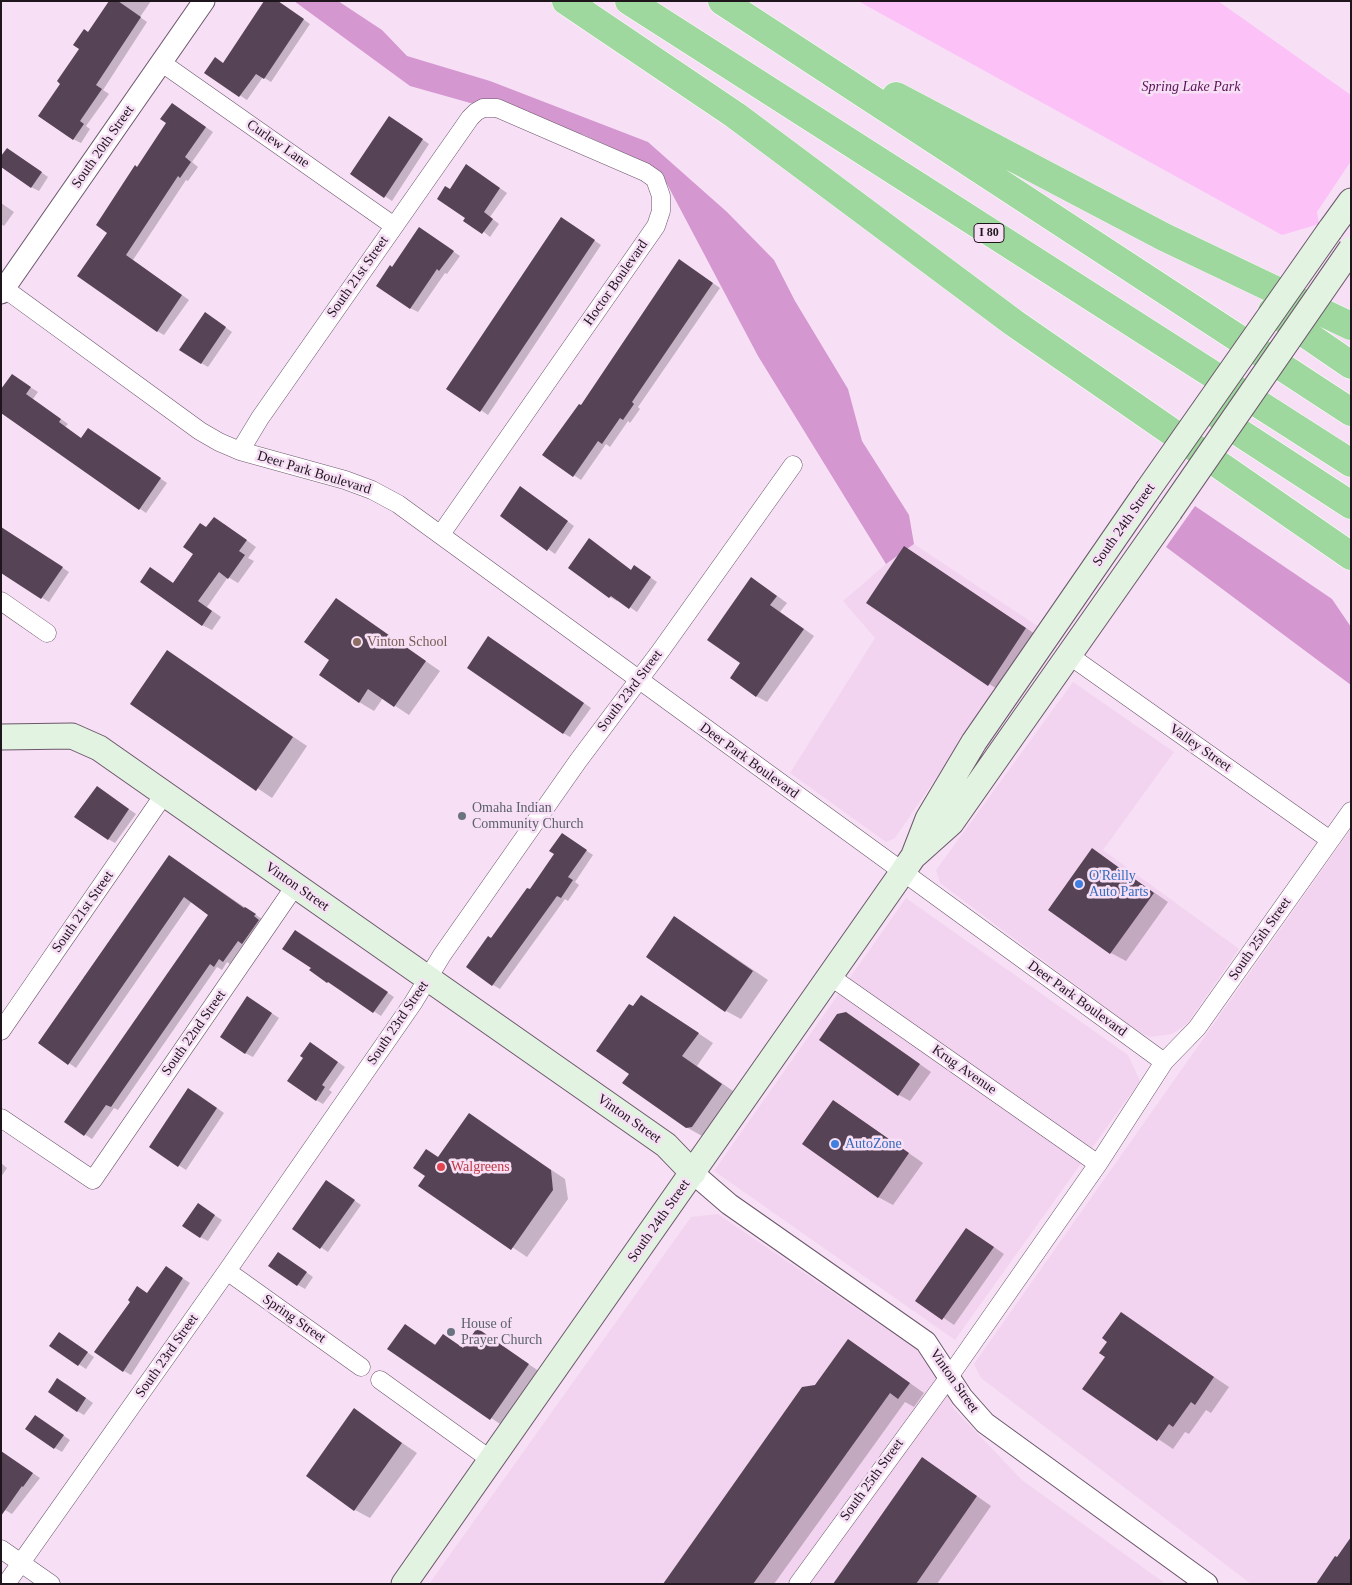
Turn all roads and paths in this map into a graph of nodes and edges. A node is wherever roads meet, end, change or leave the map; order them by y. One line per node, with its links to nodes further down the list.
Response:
1 (204, 1): 6 (street, South 20th Street)
2 (566, 1): 24 (highway)
3 (628, 1): 20 (highway, I 80)
4 (722, 1): 5 (highway)
5 (745, 16): 13 (highway); 17 (highway)
6 (162, 63): 9 (street, Curlew Lane); 11 (street, South 20th Street)
7 (483, 108): 9 (street, South 21st Street); 23 (street, Hoctor Boulevard)
8 (1351, 201): 12 (main road, South 24th Street, bridge)
9 (394, 226): 19 (street, South 21st Street)
10 (1351, 249): 14 (main road, South 24th Street, bridge)
11 (2, 289): 19 (street, Deer Park Boulevard)
12 (1272, 311): 14 (highway); 16 (main road, South 24th Street, bridge)
13 (1351, 326)
14 (1295, 328): 15 (highway); 18 (main road, South 24th Street, bridge)
15 (1351, 365)
16 (1216, 394): 18 (highway); 33 (main road, South 24th Street, bridge)
17 (1351, 412)
18 (1228, 425): 22 (highway); 27 (main road, South 24th Street, bridge)
19 (240, 451): 23 (street, Deer Park Boulevard)
20 (1351, 463)
21 (792, 465): 28 (street, South 23rd Street)
22 (1351, 505)
23 (441, 534): 28 (street, Deer Park Boulevard)
24 (1351, 556)
25 (1, 601): 26 (street)
26 (47, 633)
27 (1070, 656): 32 (street, Valley Street); 33 (main road, South 24th Street)
28 (638, 680): 33 (street, Deer Park Boulevard); 36 (street, South 23rd Street)
29 (1, 737): 30 (main road, Vinton Street)
30 (165, 793): 34 (main road, Vinton Street); 37 (street, South 21st Street)
31 (1351, 810): 32 (street, South 25th Street)
32 (1330, 840): 38 (street, South 25th Street)
33 (908, 865): 35 (main road, South 24th Street); 38 (street, Deer Park Boulevard)
34 (295, 886): 36 (main road, Vinton Street); 39 (street, South 22nd Street)
35 (831, 977): 40 (street, Krug Avenue); 41 (main road, South 24th Street)
36 (428, 978): 41 (main road, Vinton Street); 42 (street, South 23rd Street)
37 (1, 1031)
38 (1164, 1062): 40 (street)
39 (1, 1118)
40 (1098, 1164): 44 (street)
41 (693, 1173): 44 (street, Vinton Street); 46 (main road, South 24th Street)
42 (227, 1271): 43 (street, Spring Street); 48 (street, South 23rd Street)
43 (361, 1367)
44 (949, 1376): 52 (street, South 25th Street); 53 (street, Vinton Street)
45 (380, 1380): 46 (street)
46 (492, 1460): 51 (main road, South 24th Street)
47 (1, 1549): 48 (street)
48 (21, 1563): 49 (street, South 23rd Street); 50 (street)
49 (6, 1584)
50 (50, 1584)
51 (404, 1584)
52 (798, 1584)
53 (1207, 1584)

